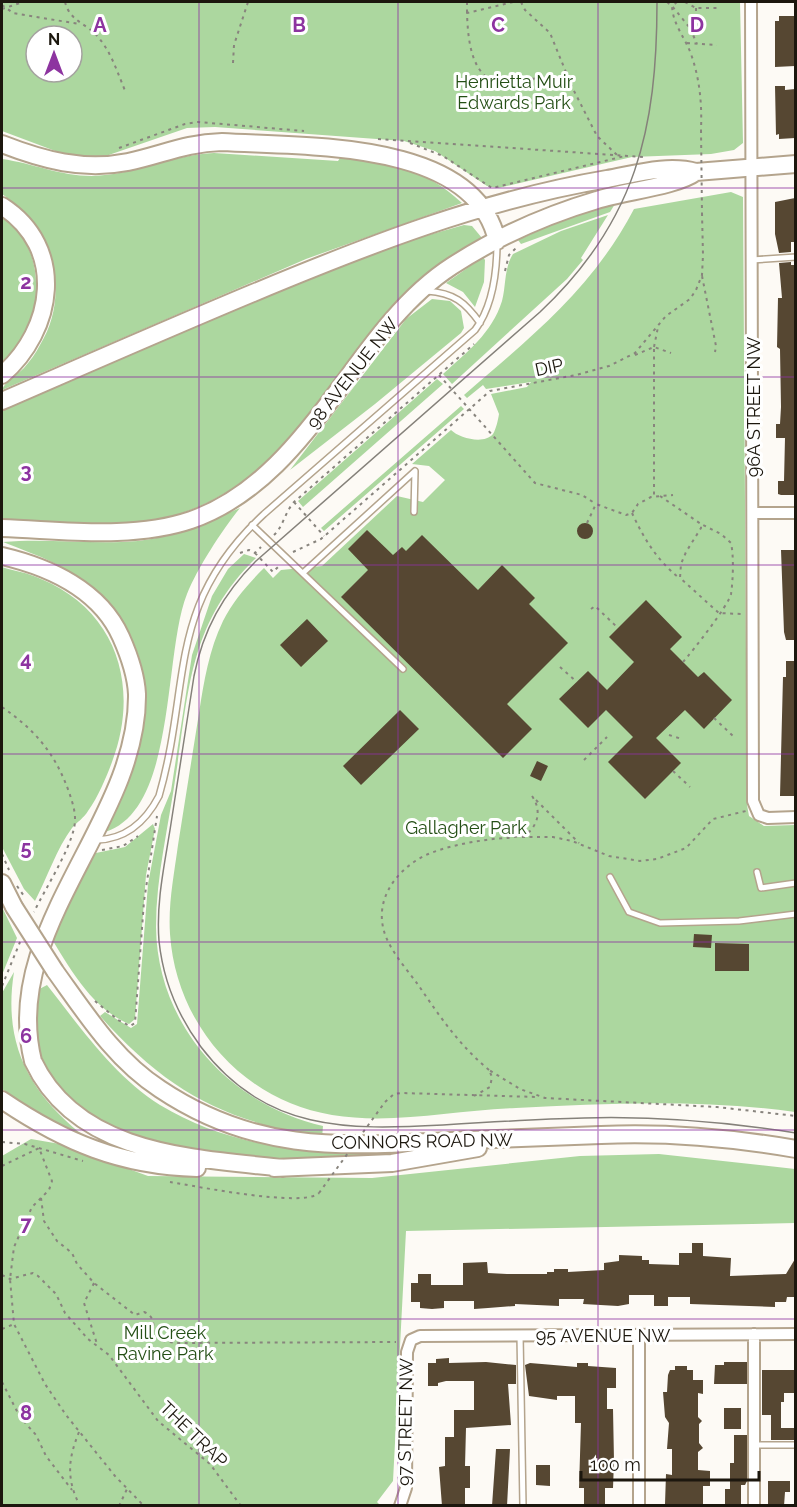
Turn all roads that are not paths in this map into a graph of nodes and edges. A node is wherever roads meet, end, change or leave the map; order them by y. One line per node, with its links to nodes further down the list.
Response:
1 (751, 2): 6 (street, 96A STREET NW)
2 (2, 144): 4 (main road)
3 (2, 153): 4 (main road)
4 (34, 156): 9 (main road)
5 (795, 164): 6 (main road, 98 AVENUE NW)
6 (751, 168): 7 (main road, 98 AVENUE NW); 12 (street, 96A STREET NW)
7 (696, 172): 9 (main road, 98 AVENUE NW); 10 (main road, 98 AVENUE NW)
8 (2, 207): 15 (main road)
9 (484, 207): 10 (main road); 16 (main road, 98 AVENUE NW)
10 (508, 240): 13 (main road, 98 AVENUE NW); 14 (lane)
11 (795, 257): 12 (lane)
12 (751, 260): 18 (street, 96A STREET NW)
13 (423, 291): 14 (lane); 21 (main road, 98 AVENUE NW)
14 (480, 323): 20 (lane)
15 (2, 375)
16 (2, 401)
17 (414, 512): 23 (lane)
18 (753, 513): 19 (street); 25 (street, 96A STREET NW)
19 (795, 513)
20 (252, 525): 23 (lane); 26 (lane)
21 (2, 528)
22 (2, 556): 26 (main road)
23 (304, 572): 24 (lane)
24 (403, 669)
25 (795, 817)
26 (83, 841): 35 (main road)
27 (757, 872): 30 (lane)
28 (610, 877): 31 (lane)
29 (2, 883): 33 (main road, CONNORS ROAD NW, bridge)
30 (795, 883)
31 (795, 914)
32 (2, 1100): 35 (main road, CONNORS ROAD NW)
33 (526, 1139): 34 (main road, CONNORS ROAD NW); 35 (main road, CONNORS ROAD NW)
34 (795, 1149)
35 (283, 1168)
36 (754, 1334): 37 (street, 95 AVENUE NW); 39 (street, 95 AVENUE NW); 41 (street)
37 (795, 1334)
38 (520, 1335): 39 (street, 95 AVENUE NW); 40 (street, 95 AVENUE NW); 44 (lane)
39 (639, 1335): 45 (street)
40 (411, 1340): 43 (street, 97 STREET NW)
41 (754, 1445): 42 (lane); 46 (street)
42 (795, 1445)
43 (400, 1506)
44 (523, 1506)
45 (639, 1506)
46 (754, 1506)

